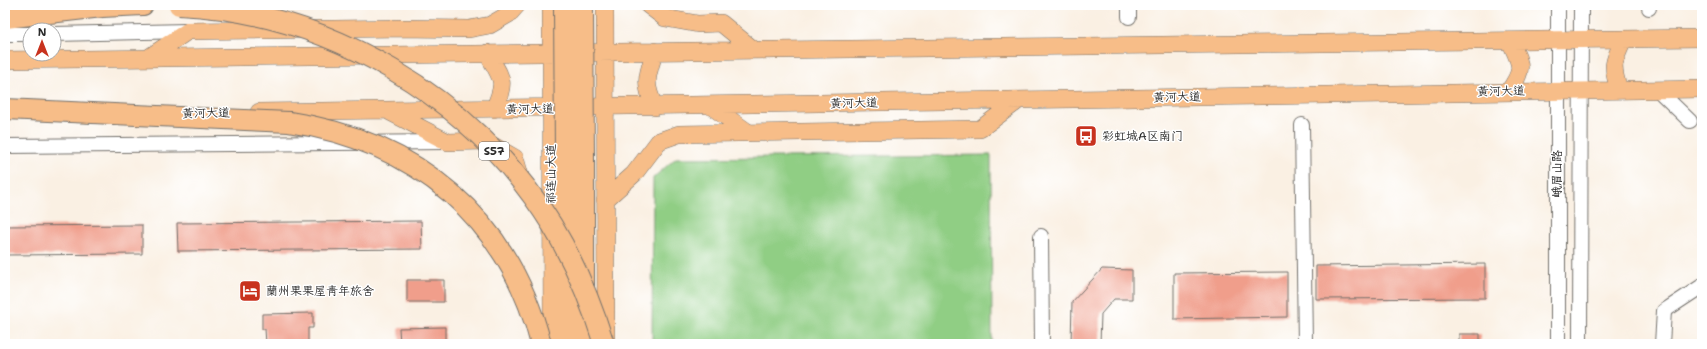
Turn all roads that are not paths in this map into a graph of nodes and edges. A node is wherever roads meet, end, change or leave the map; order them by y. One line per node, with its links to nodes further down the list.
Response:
1 (143, 5): 11 (highway)
2 (179, 5): 58 (highway, S57, bridge)
3 (517, 5): 12 (main road)
4 (551, 5): 24 (main road, 祁连山大道)
5 (564, 5): 56 (highway, bridge)
6 (583, 5): 57 (highway, bridge)
7 (605, 5): 25 (main road)
8 (648, 5): 22 (main road)
9 (1558, 5): 19 (street, 峨眉山路)
10 (1581, 8): 20 (street, 峨眉山路)
11 (5, 18)
12 (402, 28): 13 (main road); 27 (main road)
13 (188, 32): 16 (street); 28 (main road)
14 (5, 34): 15 (street)
15 (22, 34)
16 (62, 34)
17 (1702, 38): 18 (main road)
18 (1624, 39): 20 (main road); 34 (main road)
19 (1557, 40): 20 (main road); 21 (main road); 32 (street, 峨眉山路)
20 (1581, 40): 33 (street, 峨眉山路)
21 (1510, 41): 22 (main road); 35 (main road)
22 (754, 50): 23 (main road)
23 (655, 51): 25 (main road); 38 (main road)
24 (551, 52): 25 (main road); 26 (main road); 42 (main road, 祁连山大道)
25 (605, 52): 39 (main road)
26 (487, 53): 27 (main road); 41 (main road)
27 (460, 54): 28 (main road)
28 (148, 58): 29 (main road)
29 (5, 60)
30 (1657, 89): 31 (main road, 黄河大道); 34 (main road, 黄河大道); 45 (street)
31 (1702, 89)
32 (1556, 90): 33 (main road, 黄河大道); 35 (main road, 黄河大道); 61 (street, 峨眉山路)
33 (1581, 90): 34 (main road, 黄河大道); 62 (street, 峨眉山路)
34 (1619, 90)
35 (1509, 91): 36 (main road, 黄河大道)
36 (1019, 100): 37 (main road, 黄河大道); 47 (main road)
37 (711, 106): 38 (main road, 黄河大道); 47 (main road)
38 (655, 107): 39 (main road, 黄河大道)
39 (605, 108): 42 (main road, 黄河大道); 51 (main road)
40 (5, 109): 54 (highway, bridge)
41 (494, 109): 42 (main road, 黄河大道); 43 (main road, 黄河大道)
42 (551, 109): 55 (main road, 祁连山大道)
43 (387, 110): 44 (main road, 黄河大道); 48 (main road)
44 (5, 115)
45 (1690, 121)
46 (1302, 125): 60 (street)
47 (749, 133): 51 (main road)
48 (448, 142): 49 (street); 50 (main road)
49 (5, 146)
50 (525, 194)
51 (605, 200): 58 (main road)
52 (1041, 236): 59 (street)
53 (1702, 286): 63 (street)
54 (541, 344)
55 (552, 344)
56 (566, 344)
57 (584, 344)
58 (605, 344)
59 (1042, 344)
60 (1305, 344)
61 (1558, 344)
62 (1580, 344)
63 (1662, 344)

